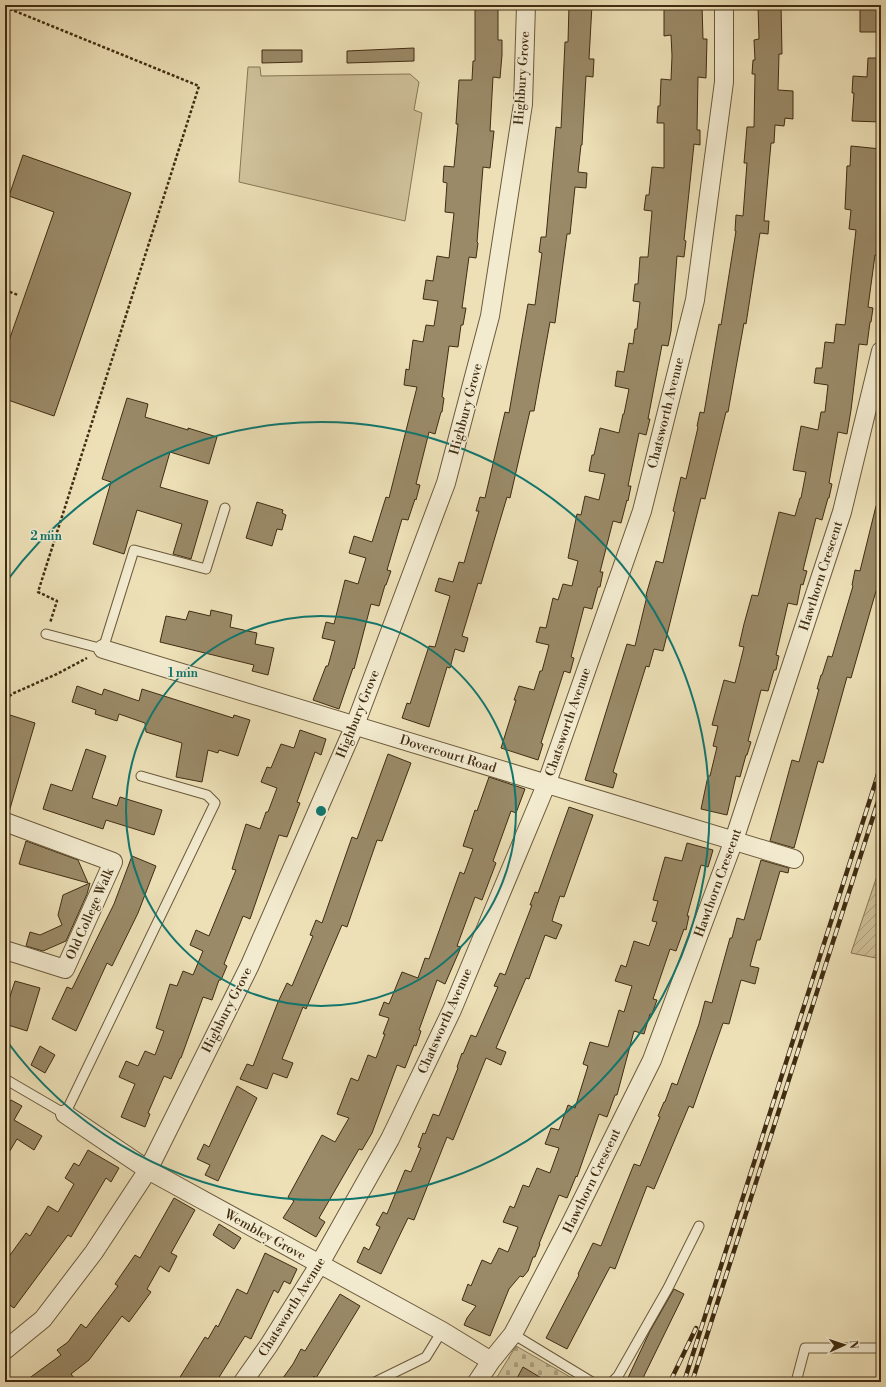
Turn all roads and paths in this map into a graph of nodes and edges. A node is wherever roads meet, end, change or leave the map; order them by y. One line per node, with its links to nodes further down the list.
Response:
1 (526, 5): 11 (street, Highbury Grove)
2 (724, 5): 13 (street, Chatsworth Avenue)
3 (5, 7): 8 (path)
4 (5, 290): 5 (path)
5 (18, 295)
6 (881, 351): 15 (street, Hawthorn Crescent)
7 (225, 508): 9 (lane)
8 (46, 634): 9 (lane)
9 (103, 649): 10 (path); 11 (street, Dovercourt Road)
10 (5, 699)
11 (355, 725): 13 (street, Dovercourt Road); 20 (street, Highbury Grove)
12 (141, 776): 19 (lane)
13 (546, 785): 15 (street, Dovercourt Road); 22 (street, Chatsworth Avenue)
14 (5, 822): 17 (street, Old College Walk)
15 (734, 840): 16 (street, Dovercourt Road); 24 (street, Hawthorn Crescent)
16 (794, 859)
17 (5, 950)
18 (5, 1079): 19 (lane)
19 (65, 1114): 20 (street, Wembley Grove)
20 (148, 1170): 22 (street, Wembley Grove); 26 (street, Highbury Grove)
21 (698, 1226): 32 (lane)
22 (319, 1265): 23 (street, Wembley Grove); 28 (street, Chatsworth Avenue)
23 (442, 1332): 27 (street, Wembley Grove); 29 (lane)
24 (513, 1334): 27 (street, Hawthorn Crescent); 31 (lane)
25 (881, 1348): 33 (lane)
26 (5, 1350)
27 (491, 1361): 30 (street, Hawthorn Crescent)
28 (243, 1382)
29 (375, 1382)
30 (476, 1382)
31 (592, 1382)
32 (612, 1382)
33 (796, 1382)

